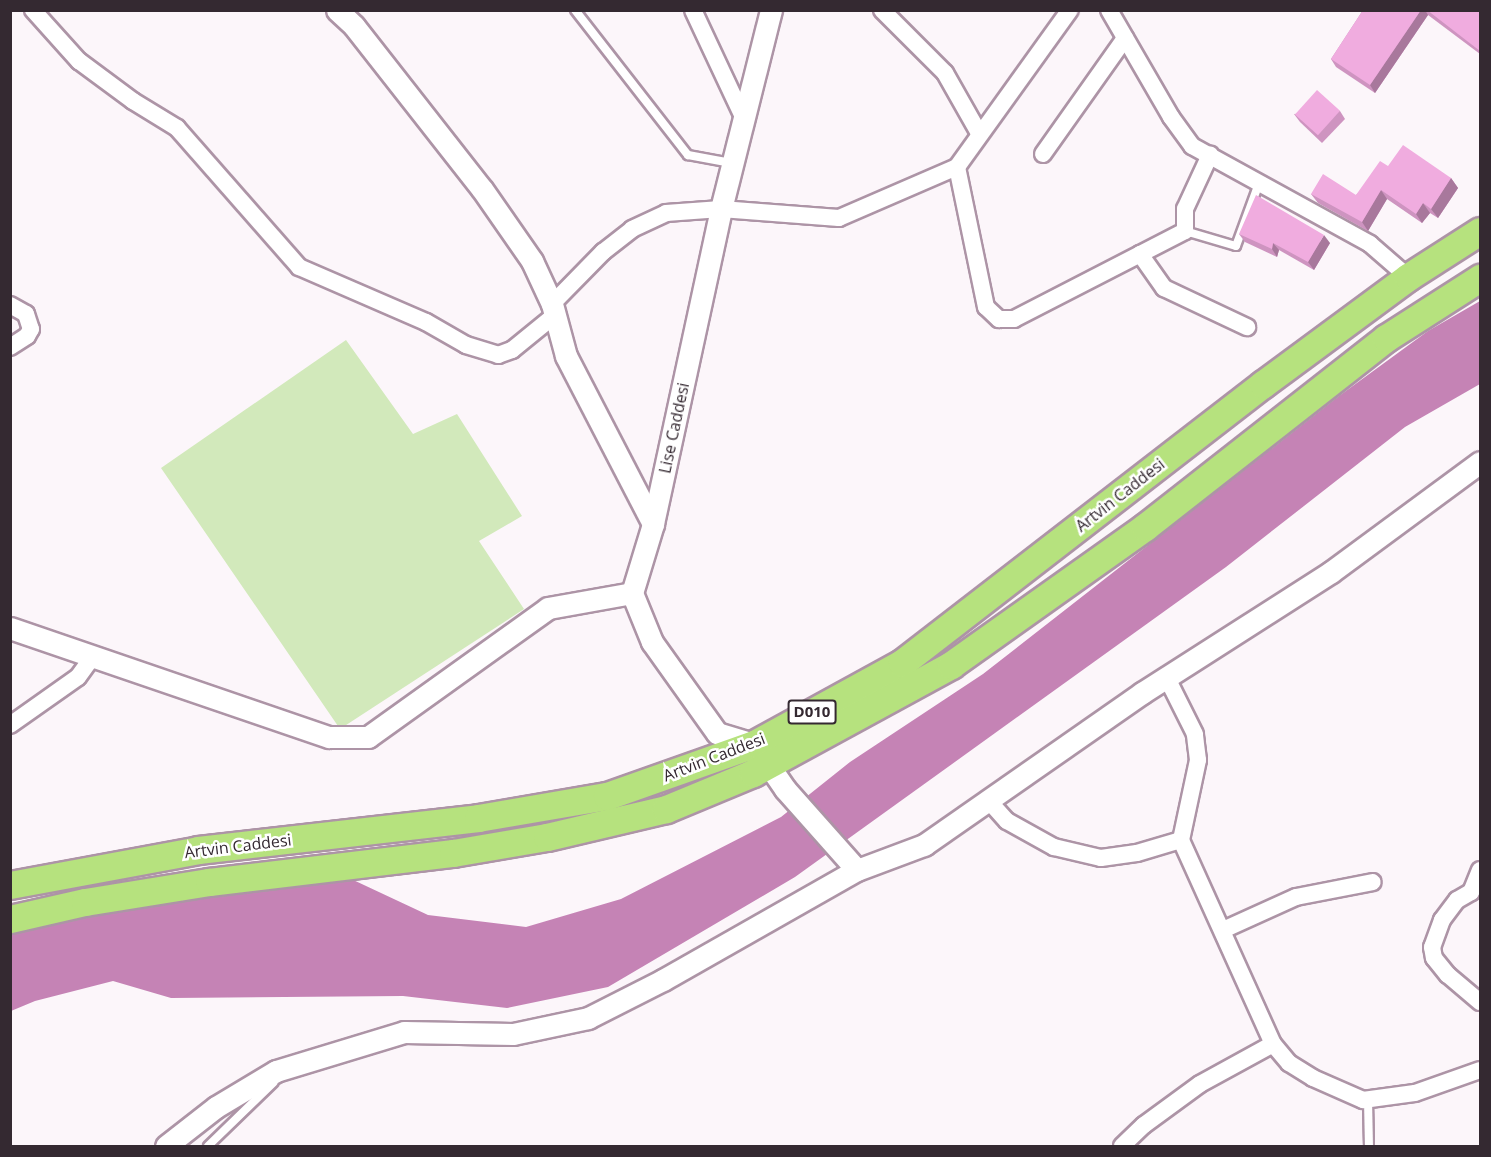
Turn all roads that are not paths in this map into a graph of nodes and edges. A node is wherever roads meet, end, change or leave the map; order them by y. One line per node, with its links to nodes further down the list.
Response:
1 (33, 10): 24 (street)
2 (337, 10): 24 (street)
3 (575, 10): 14 (lane)
4 (693, 10): 10 (street)
5 (771, 10): 10 (street, Lise Caddesi)
6 (882, 10): 11 (street)
7 (1070, 10): 11 (street)
8 (1109, 10): 9 (street)
9 (1125, 38): 12 (street); 13 (street)
10 (744, 119): 14 (street, Lise Caddesi)
11 (979, 133): 15 (street)
12 (1043, 154)
13 (1210, 155): 16 (street); 18 (street)
14 (733, 163): 17 (street, Lise Caddesi)
15 (957, 167): 17 (street); 20 (street)
16 (1259, 183): 18 (lane); 21 (street)
17 (721, 209): 24 (street); 28 (street, Lise Caddesi)
18 (1185, 231): 20 (street)
19 (1480, 231): 21 (highway, Artvin Caddesi / D010)
20 (1140, 254): 25 (street)
21 (1408, 277): 34 (highway, Artvin Caddesi / D010)
22 (1480, 278): 34 (highway, Artvin Caddesi / D010)
23 (10, 305): 26 (street)
24 (553, 309): 28 (street)
25 (1248, 327)
26 (10, 347)
27 (1480, 462): 32 (street)
28 (653, 524): 29 (street, Lise Caddesi)
29 (632, 593): 31 (street); 34 (street)
30 (10, 628): 31 (street)
31 (92, 658): 33 (street)
32 (1168, 680): 35 (street); 36 (street)
33 (10, 725)
34 (761, 755): 37 (street); 40 (highway, Artvin Caddesi / D010); 41 (highway, Artvin Caddesi / D010)
35 (988, 800): 36 (street); 37 (street)
36 (1181, 840): 42 (street)
37 (857, 870): 46 (street)
38 (1480, 870): 43 (street)
39 (1373, 882): 42 (street)
40 (10, 885)
41 (10, 919)
42 (1223, 930): 44 (street)
43 (1480, 1002)
44 (1273, 1044): 47 (street); 50 (street)
45 (1480, 1070): 47 (street)
46 (276, 1071): 48 (street); 49 (lane)
47 (1368, 1100): 51 (lane)
48 (166, 1146)
49 (208, 1146)
50 (1122, 1146)
51 (1369, 1146)

